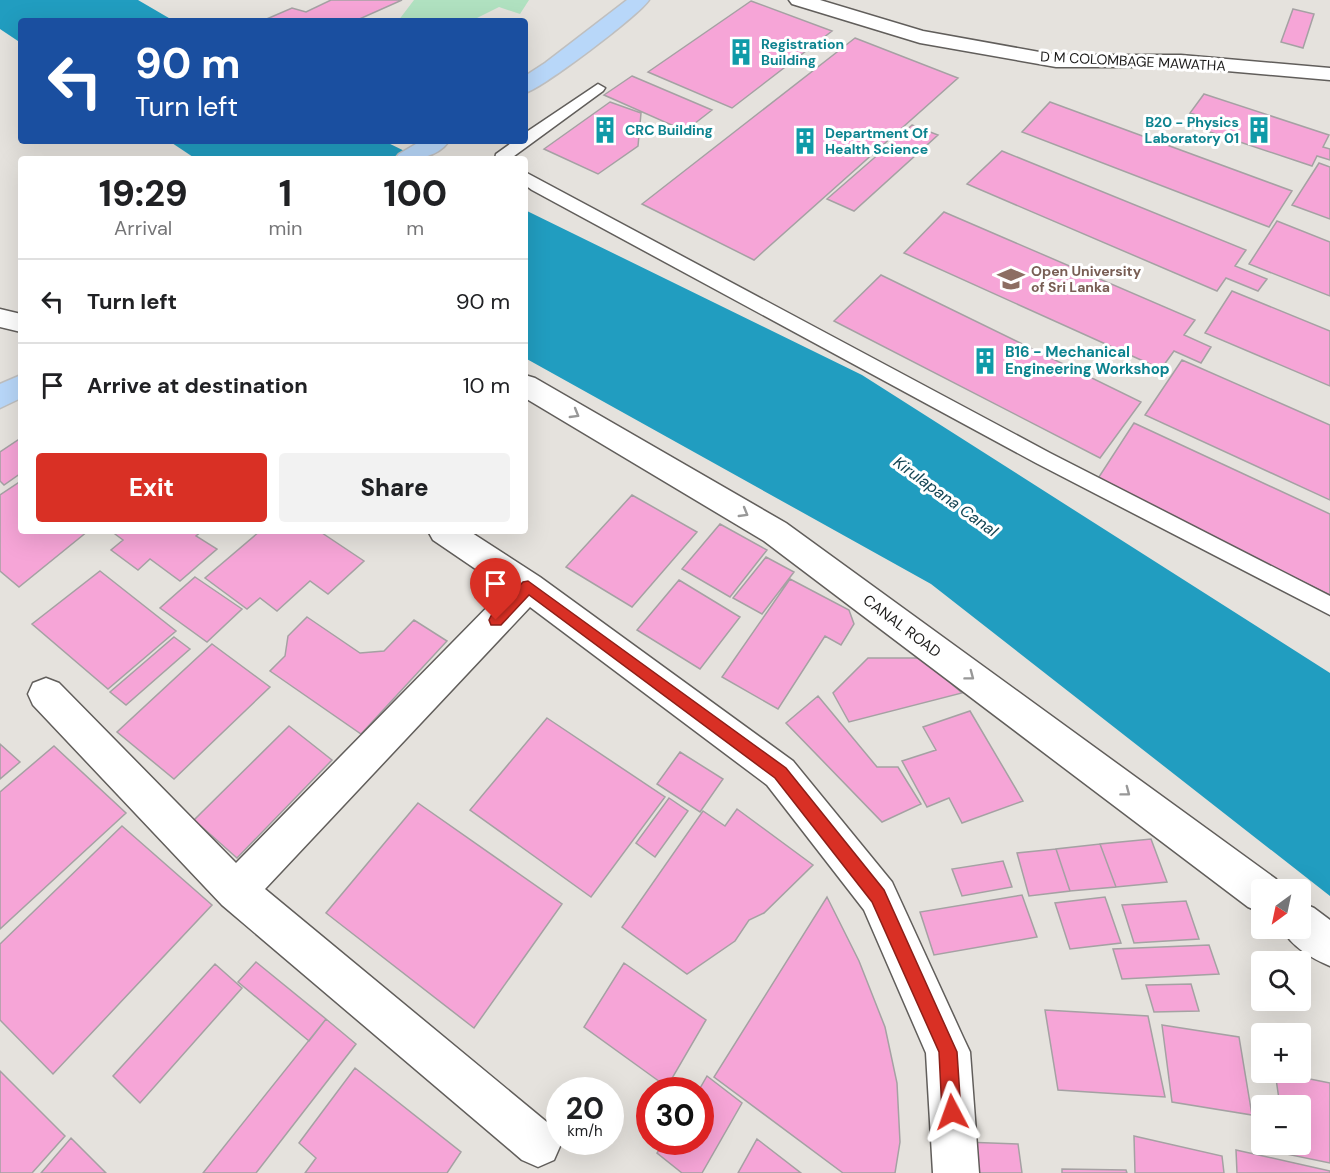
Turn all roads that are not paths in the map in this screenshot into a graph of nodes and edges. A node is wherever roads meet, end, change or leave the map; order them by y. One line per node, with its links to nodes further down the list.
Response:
1 (639, 0): 4 (main road)
2 (798, 0): 3 (street, D M COLOMBAGE MAWATHA)
3 (1330, 74)
4 (528, 84)
5 (598, 88): 6 (lane)
6 (528, 138)
7 (433, 144): 9 (main road)
8 (520, 144): 10 (lane)
9 (412, 156)
10 (502, 156)
11 (528, 179): 19 (lane)
12 (0, 318): 13 (street)
13 (18, 322)
14 (18, 387): 16 (main road)
15 (528, 387): 21 (street, CANAL ROAD, one-way to 21)
16 (0, 397)
17 (449, 534): 18 (street)
18 (528, 586): 22 (street); 26 (street)
19 (1330, 606)
20 (46, 694): 22 (street)
21 (1251, 885)
22 (236, 891): 25 (street)
23 (1311, 930): 24 (street)
24 (1330, 945)
25 (538, 1144)
26 (956, 1173)

